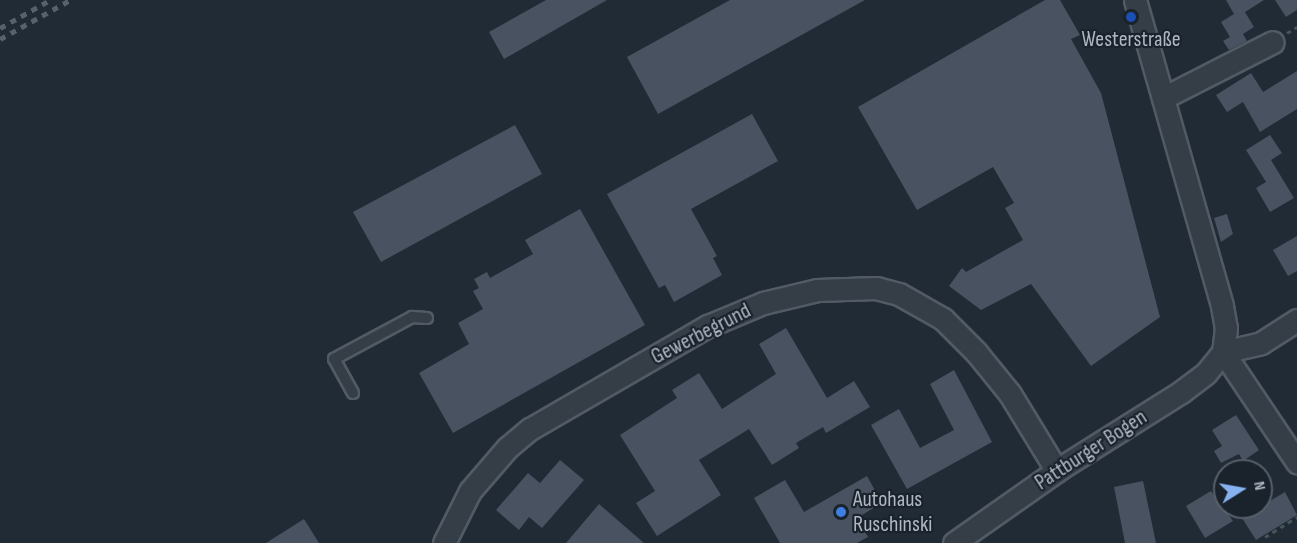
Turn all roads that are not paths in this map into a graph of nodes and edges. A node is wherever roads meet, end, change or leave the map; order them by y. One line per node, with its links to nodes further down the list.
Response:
1 (1135, 0): 3 (street)
2 (1273, 42): 3 (street)
3 (1163, 98): 6 (street)
4 (428, 318): 7 (lane)
5 (1297, 320): 6 (street)
6 (1223, 352): 8 (street); 9 (street, Pattburger Bogen)
7 (353, 393)
8 (1297, 462)
9 (1058, 471): 10 (street, Gewerbegrund); 11 (street, Pattburger Bogen)
10 (444, 543)
11 (954, 543)

